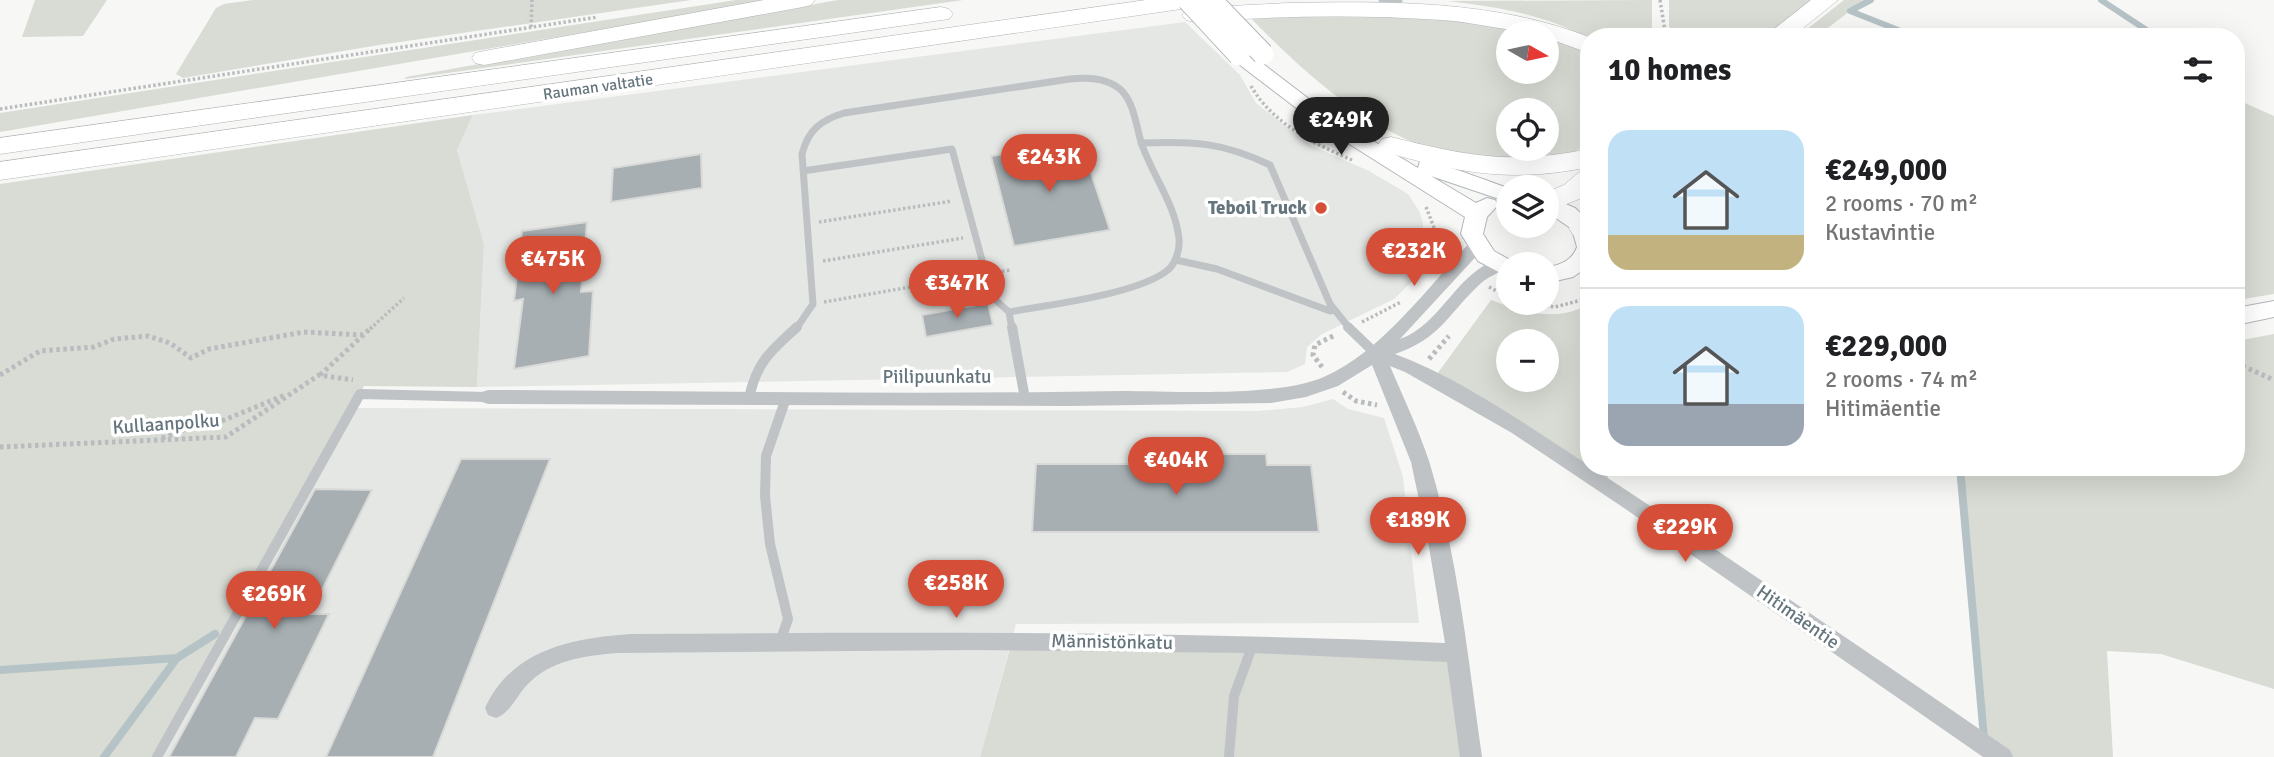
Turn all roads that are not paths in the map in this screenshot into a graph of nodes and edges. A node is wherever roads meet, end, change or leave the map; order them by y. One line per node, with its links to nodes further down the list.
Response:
1 (803, 0): 11 (highway)
2 (1044, 0): 11 (highway, Rauman valtatie)
3 (1188, 0): 23 (main road, bridge)
4 (1195, 0): 8 (highway, Rauman valtatie)
5 (1210, 0): 13 (main road, bridge)
6 (1826, 0): 9 (highway)
7 (1391, 1): 8 (highway); 10 (highway)
8 (1008, 27): 16 (highway, Rauman valtatie)
9 (1788, 28)
10 (1580, 41)
11 (174, 122): 14 (highway, Rauman valtatie)
12 (1141, 143): 17 (lane); 26 (lane); 32 (lane)
13 (1391, 145): 15 (highway); 19 (main road)
14 (0, 146)
15 (1580, 160)
16 (0, 171)
17 (803, 171): 33 (lane); 37 (lane)
18 (1580, 185): 20 (highway)
19 (1496, 193)
20 (1559, 198)
21 (1496, 202): 23 (main road)
22 (1559, 208): 24 (main road)
23 (1477, 214): 25 (main road)
24 (1580, 221)
25 (1476, 245): 27 (main road); 35 (street)
26 (1177, 260): 32 (lane); 33 (lane)
27 (1496, 261)
28 (1580, 264): 30 (main road)
29 (1496, 270): 35 (street)
30 (1559, 272)
31 (2274, 309): 34 (main road)
32 (1331, 311): 35 (lane)
33 (1009, 312): 39 (lane)
34 (2245, 315)
35 (1376, 354): 39 (street, Piilipuunkatu); 40 (street, Hitimäentie); 44 (street)
36 (488, 397): 37 (street, Piilipuunkatu); 46 (lane)
37 (749, 398): 38 (street, Piilipuunkatu)
38 (786, 398): 39 (street, Piilipuunkatu); 42 (lane)
39 (1026, 399)
40 (1580, 469)
41 (1591, 476): 49 (street, Hitimäentie)
42 (780, 643): 43 (street, Männistönkatu); 45 (street, Männistönkatu)
43 (1253, 644): 44 (street, Männistönkatu); 47 (lane)
44 (1456, 653): 48 (street)
45 (496, 708)
46 (157, 757)
47 (1229, 757)
48 (1471, 757)
49 (2002, 757)

